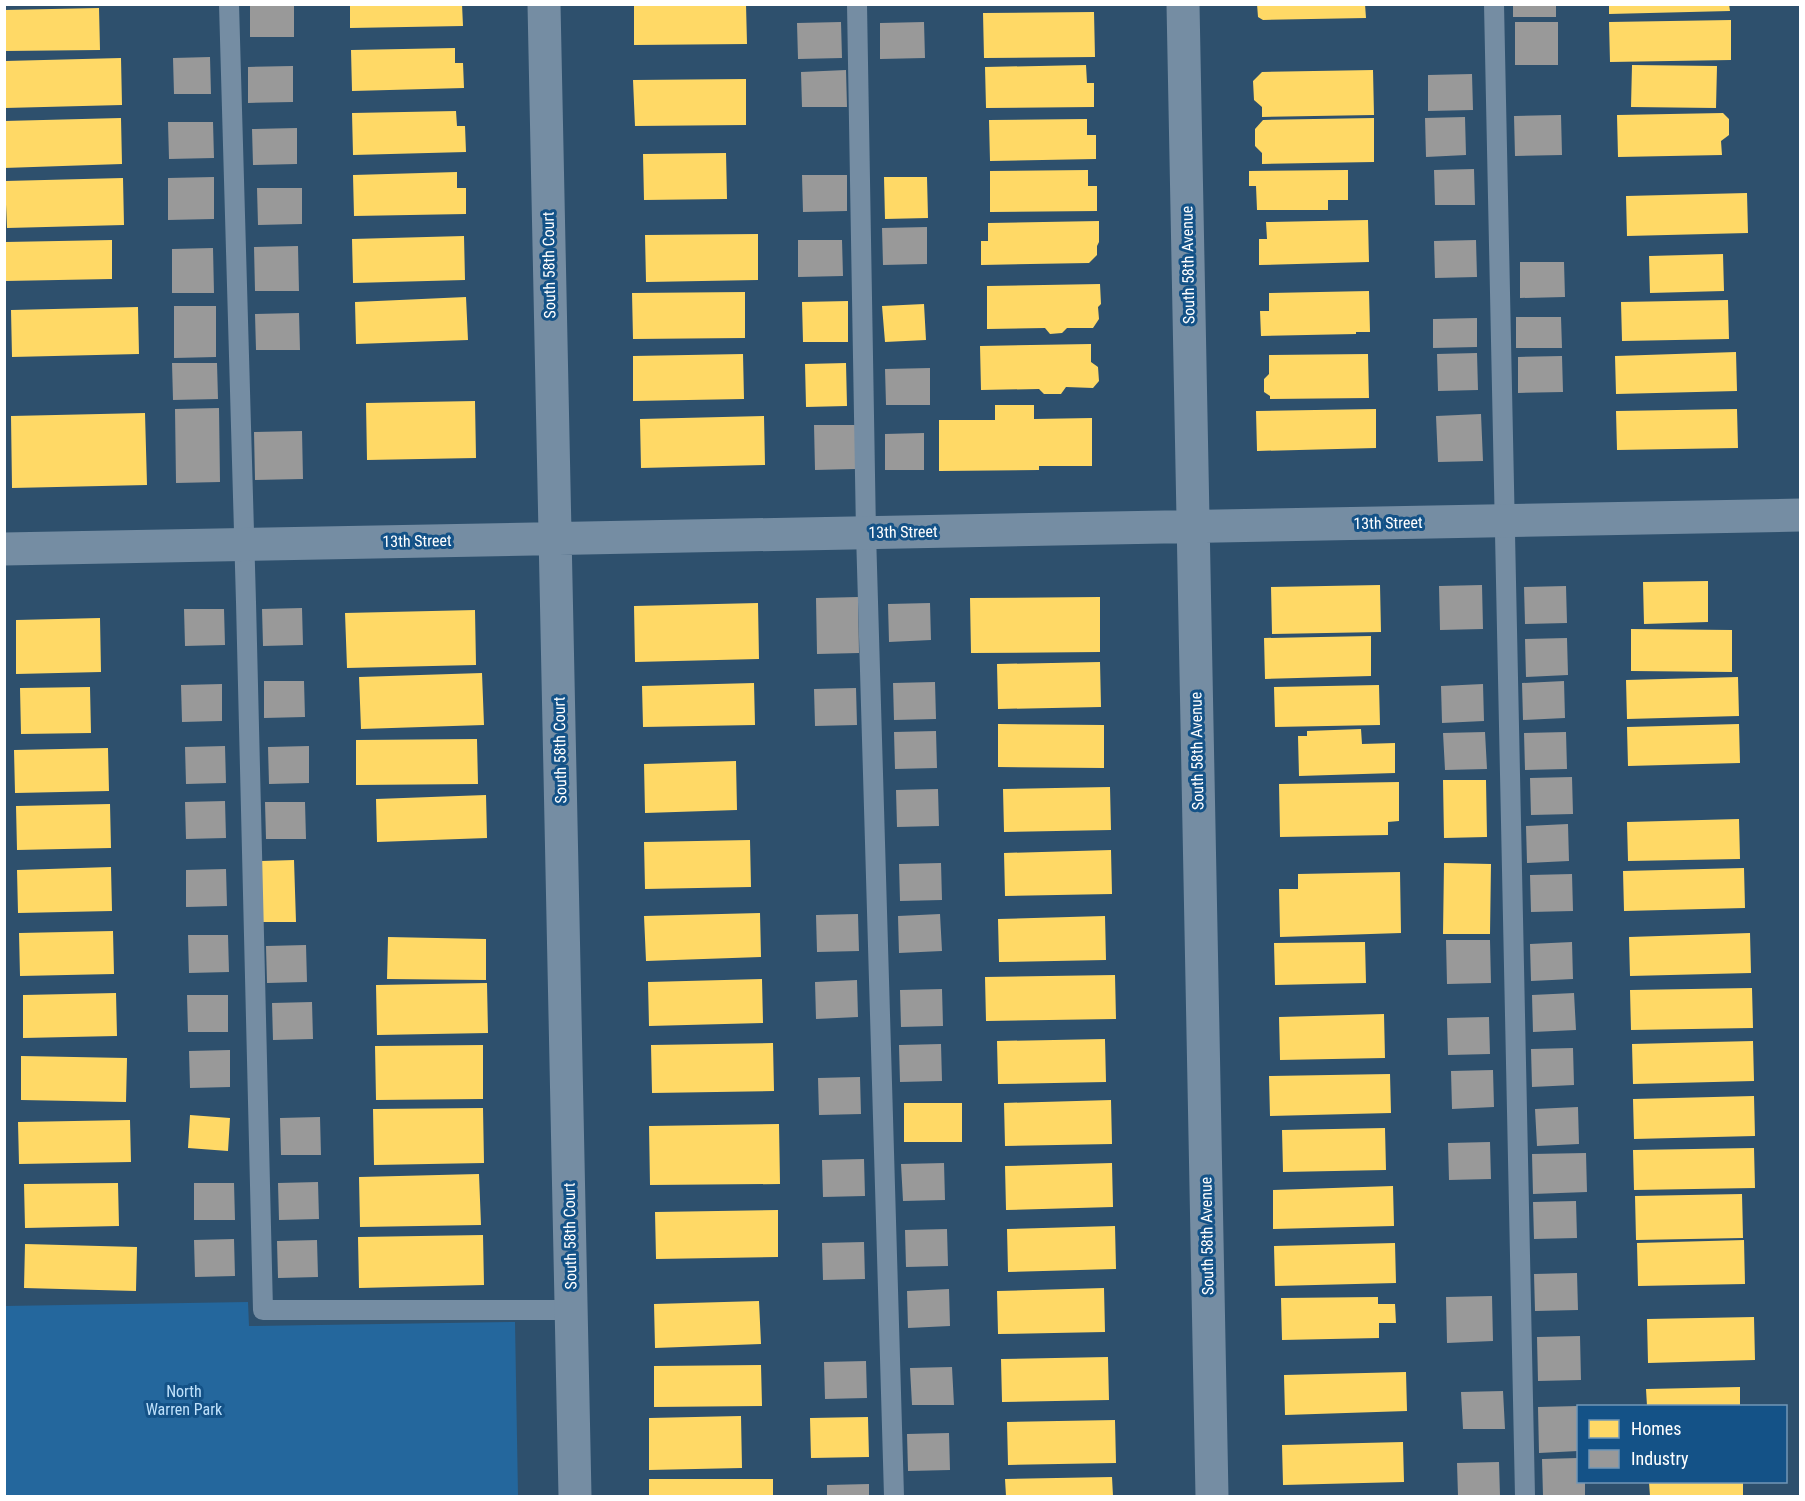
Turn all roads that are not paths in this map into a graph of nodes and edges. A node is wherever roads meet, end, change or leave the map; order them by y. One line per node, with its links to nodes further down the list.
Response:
1 (229, 4): 11 (lane)
2 (544, 4): 10 (street, South 58th Court)
3 (857, 4): 9 (lane)
4 (1183, 4): 8 (street, South 58th Avenue)
5 (1494, 4): 7 (lane)
6 (1800, 515): 7 (street, 13th Street)
7 (1505, 521): 8 (street, 13th Street); 17 (lane)
8 (1193, 527): 9 (street, 13th Street); 16 (street, South 58th Avenue)
9 (866, 533): 10 (street, 13th Street); 15 (lane)
10 (555, 538): 11 (street, 13th Street); 13 (street, South 58th Court)
11 (245, 545): 12 (street, 13th Street); 13 (lane)
12 (4, 549)
13 (571, 1310): 14 (street, South 58th Court)
14 (575, 1497)
15 (894, 1497)
16 (1212, 1497)
17 (1526, 1497)

